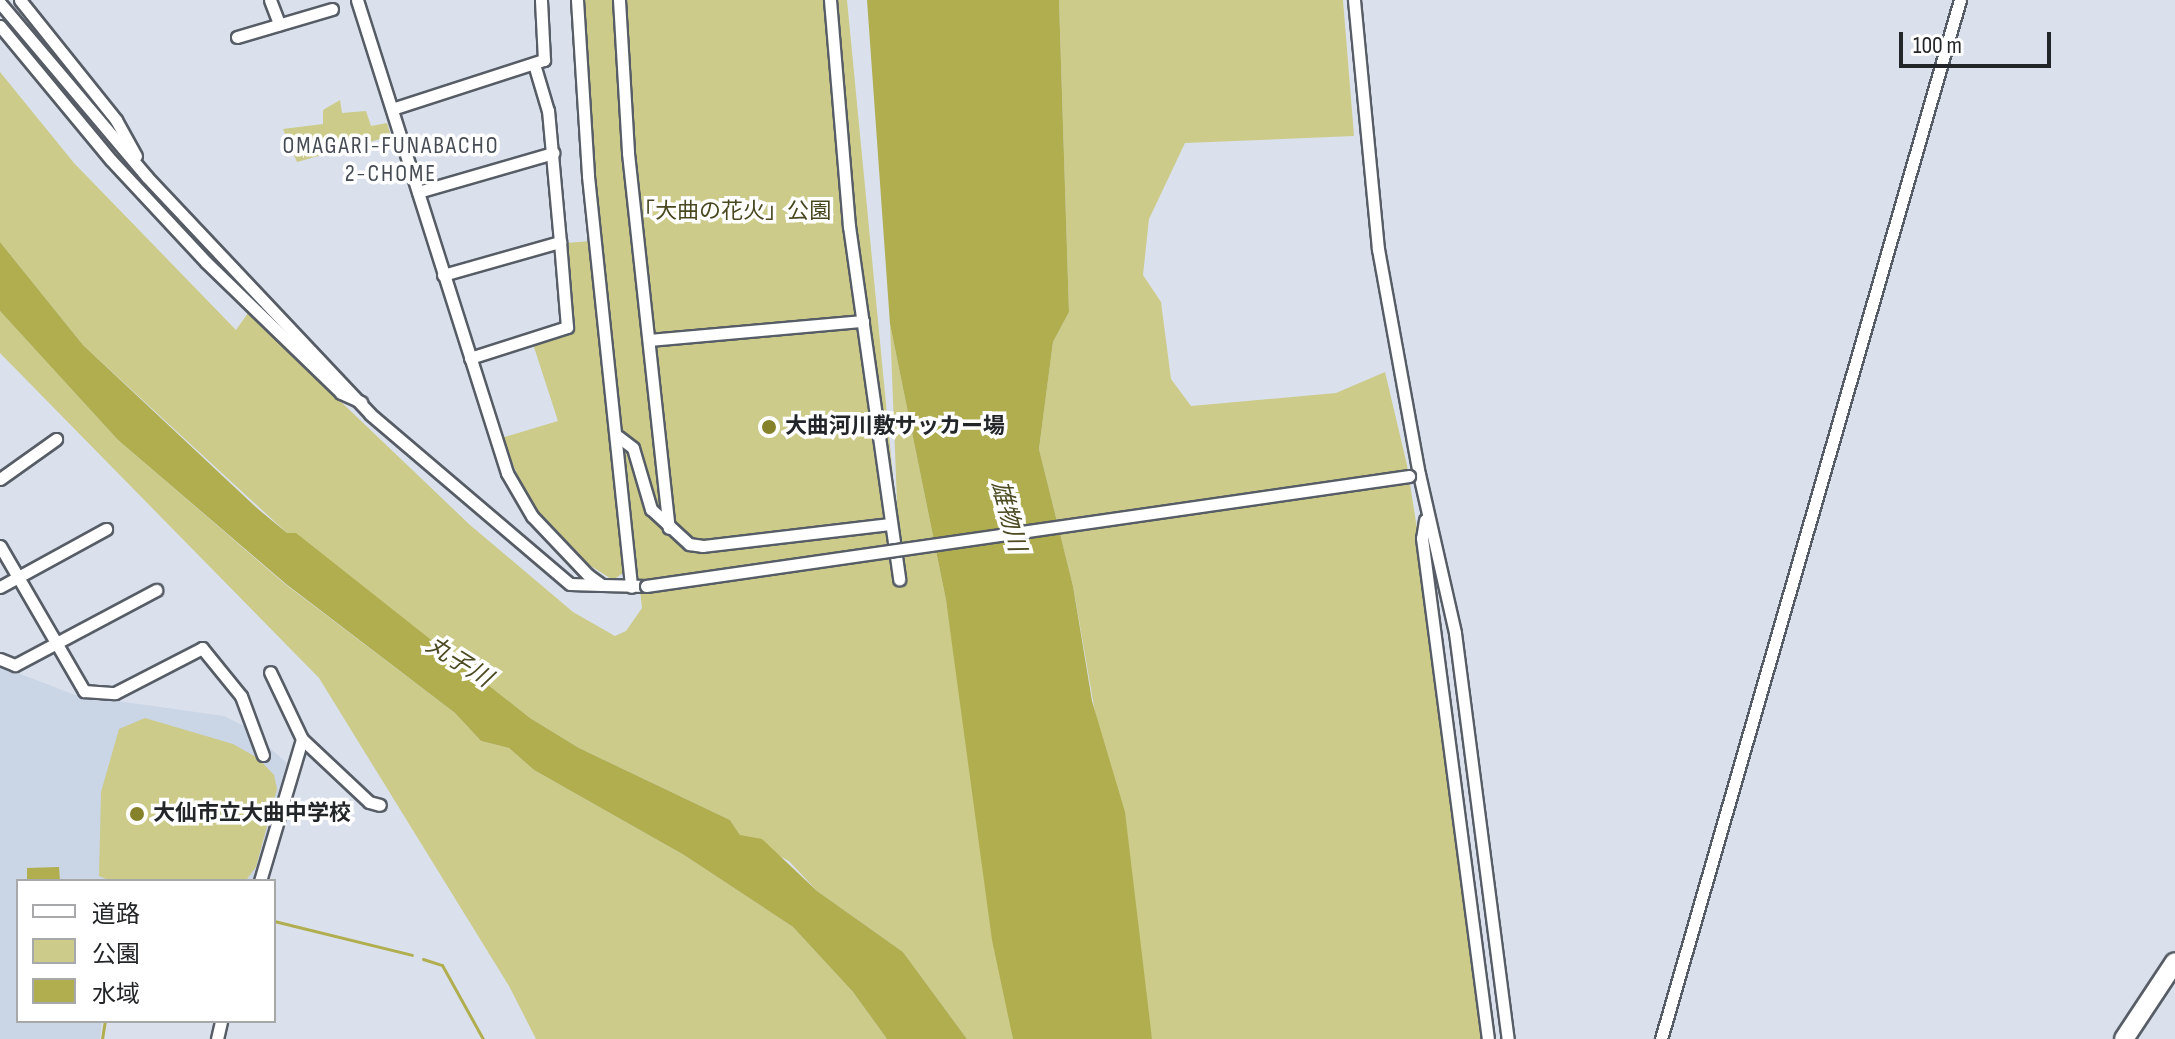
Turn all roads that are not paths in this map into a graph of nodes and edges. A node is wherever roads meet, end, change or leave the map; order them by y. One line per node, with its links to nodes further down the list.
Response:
1 (20, 0): 18 (street)
2 (270, 0): 12 (street)
3 (357, 0): 16 (street)
4 (541, 0): 15 (street)
5 (577, 0): 26 (street)
6 (619, 0): 23 (street)
7 (830, 0): 22 (street)
8 (1354, 0): 28 (street)
9 (1960, 0): 51 (street)
10 (0, 3): 18 (street)
11 (332, 9): 12 (street)
12 (279, 24): 14 (street)
13 (0, 26): 25 (street)
14 (237, 37)
15 (534, 64): 16 (street); 17 (street)
16 (392, 109): 19 (street)
17 (553, 153): 19 (street); 20 (street)
18 (147, 177): 25 (street)
19 (418, 192): 21 (street)
20 (560, 242): 21 (street); 24 (street)
21 (443, 275): 24 (street)
22 (863, 321): 23 (street); 31 (street)
23 (649, 340): 32 (street)
24 (470, 358): 37 (street)
25 (361, 403): 37 (street)
26 (616, 435): 32 (street); 39 (street)
27 (56, 439): 29 (street)
28 (1414, 475): 30 (street); 39 (street, bridge)
29 (0, 479)
30 (1427, 511): 49 (street); 50 (street)
31 (891, 524): 32 (street); 36 (street)
32 (669, 528)
33 (106, 529): 35 (street)
34 (0, 546): 35 (street)
35 (18, 578): 38 (street); 41 (street)
36 (899, 579)
37 (602, 585): 39 (street)
38 (0, 587)
39 (631, 587)
40 (156, 590): 41 (street)
41 (57, 645): 42 (street); 45 (street)
42 (0, 659)
43 (270, 672): 44 (street)
44 (302, 739): 46 (street); 47 (street)
45 (263, 755)
46 (380, 805)
47 (261, 879)
48 (2175, 962): 52 (highway)
49 (1488, 1039)
50 (1508, 1039)
51 (1661, 1039)
52 (2124, 1039)

